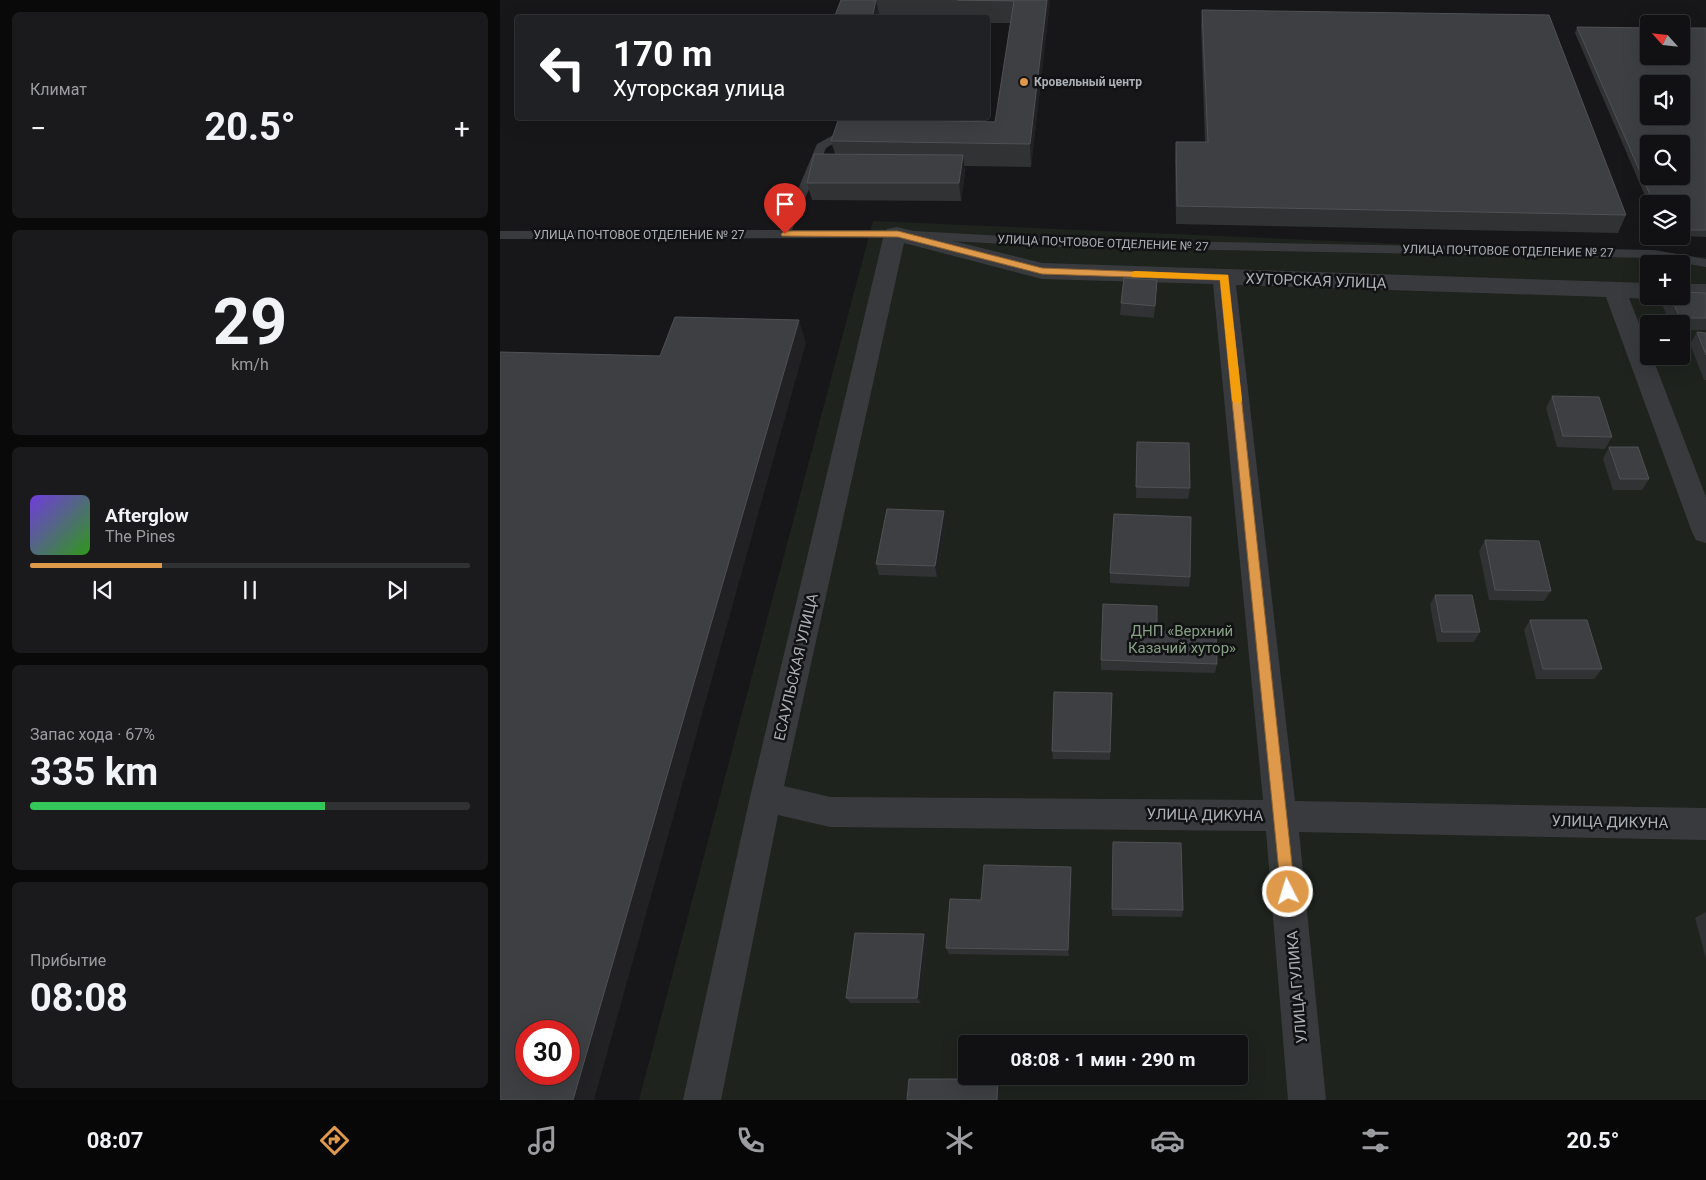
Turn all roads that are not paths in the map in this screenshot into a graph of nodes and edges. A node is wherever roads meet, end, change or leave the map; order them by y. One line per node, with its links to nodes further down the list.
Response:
1 (866, 120): 6 (lane)
2 (877, 120): 4 (lane)
3 (974, 120): 5 (lane)
4 (886, 121)
5 (944, 122)
6 (785, 234): 7 (lane, УЛИЦА ПОЧТОВОЕ ОТДЕЛЕНИЕ № 27); 8 (lane, УЛИЦА ПОЧТОВОЕ ОТДЕЛЕНИЕ № 27)
7 (896, 234): 9 (lane, УЛИЦА ПОЧТОВОЕ ОТДЕЛЕНИЕ № 27); 10 (street, ХУТОРСКАЯ УЛИЦА); 16 (street, ЕСАУЛЬСКАЯ УЛИЦА)
8 (500, 235)
9 (1706, 263)
10 (1224, 277): 11 (street, ХУТОРСКАЯ УЛИЦА); 17 (street, УЛИЦА ГУЛИКА)
11 (1615, 291): 12 (street, ХУТОРСКАЯ УЛИЦА); 15 (street)
12 (1640, 291)
13 (1690, 292): 14 (street)
14 (1706, 292)
15 (1706, 532)
16 (766, 797): 17 (street, УЛИЦА ДИКУНА); 19 (street, ЕСАУЛЬСКАЯ УЛИЦА)
17 (1281, 816): 18 (street, УЛИЦА ДИКУНА); 20 (street, УЛИЦА ГУЛИКА)
18 (1706, 824)
19 (702, 1100)
20 (1307, 1100)

